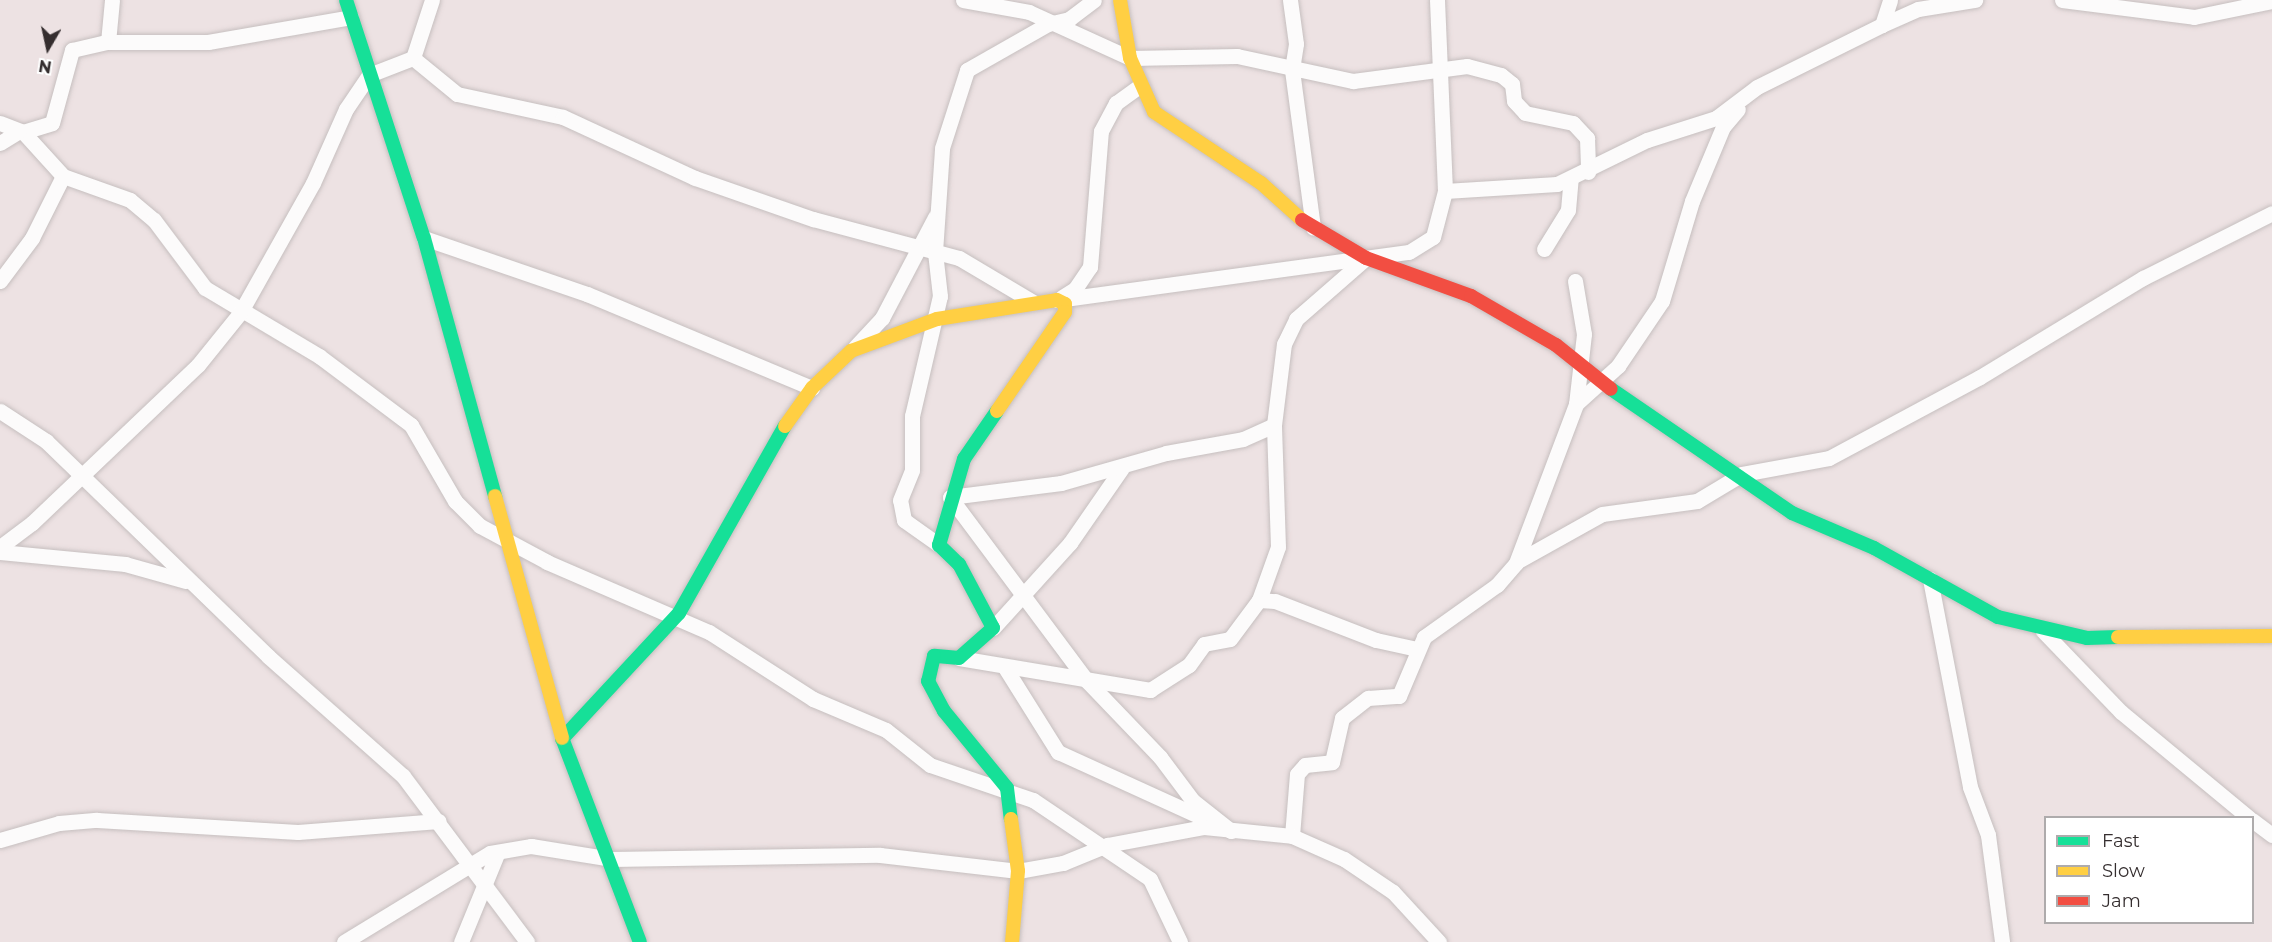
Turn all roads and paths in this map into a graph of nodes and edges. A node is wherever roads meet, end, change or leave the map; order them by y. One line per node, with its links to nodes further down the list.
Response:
1 (112, 0): 16 (street)
2 (346, 0): 13 (street)
3 (432, 0): 17 (street)
4 (1094, 0): 14 (street)
5 (1120, 0): 18 (street)
6 (1437, 0): 19 (street)
7 (1890, 0): 15 (street)
8 (1975, 0): 15 (street)
9 (2062, 0): 11 (street)
10 (972, 1): 14 (street)
11 (2272, 1)
12 (1293, 3): 20 (street)
13 (351, 17): 16 (street); 21 (street)
14 (1048, 24): 18 (street); 32 (street)
15 (1882, 25): 23 (street)
16 (108, 42): 26 (street)
17 (412, 58): 21 (street); 36 (street)
18 (1130, 58): 20 (street); 22 (street)
19 (1440, 68): 20 (street); 28 (street); 31 (street)
20 (1292, 70): 34 (street)
21 (369, 75): 35 (street); 44 (street)
22 (1139, 86): 34 (street); 42 (street)
23 (1757, 87): 28 (street); 48 (street)
24 (0, 123): 26 (street)
25 (0, 128): 26 (street)
26 (23, 132): 27 (street); 29 (street)
27 (0, 143)
28 (1588, 172): 30 (street)
29 (63, 176): 40 (street); 44 (street)
30 (1571, 178): 31 (street); 37 (street)
31 (1445, 191): 39 (street)
32 (937, 213): 36 (street); 38 (street)
33 (2272, 213): 55 (street)
34 (1314, 231): 39 (street)
35 (424, 238): 49 (street); 57 (street)
36 (919, 246): 38 (street); 46 (street)
37 (1544, 249)
38 (935, 252): 43 (street); 45 (street)
39 (1366, 258): 42 (street); 47 (street); 52 (street)
40 (0, 280)
41 (1575, 281): 47 (street)
42 (1057, 300): 43 (street); 56 (street)
43 (1033, 302): 45 (street)
44 (240, 313): 54 (street); 57 (street)
45 (937, 319): 46 (street); 58 (street)
46 (851, 351): 49 (street)
47 (1580, 366): 48 (street); 50 (street)
48 (1600, 384): 50 (street); 55 (street)
49 (812, 388): 66 (street)
50 (1576, 404): 61 (street)
51 (0, 411): 54 (street)
52 (1274, 425): 53 (street); 65 (street)
53 (1122, 468): 56 (street); 64 (street)
54 (81, 474): 59 (street); 63 (street)
55 (1742, 474): 61 (street); 62 (street)
56 (950, 497): 58 (street); 64 (street)
57 (507, 543): 66 (street); 74 (street)
58 (939, 545): 67 (street)
59 (0, 547)
60 (0, 552): 63 (street)
61 (1516, 563): 70 (street)
62 (1930, 579): 68 (street); 96 (street)
63 (189, 582): 77 (street)
64 (1023, 594): 67 (street); 73 (street)
65 (1259, 600): 70 (street); 73 (street)
66 (674, 618): 74 (street); 75 (street)
67 (993, 628): 71 (street)
68 (2041, 629): 69 (street); 76 (street)
69 (2272, 636)
70 (1417, 649): 81 (street)
71 (959, 658): 72 (street); 75 (street)
72 (1004, 666): 73 (street); 79 (street)
73 (1087, 681): 79 (street)
74 (562, 739): 85 (street)
75 (1007, 788): 83 (street); 87 (street)
76 (2247, 816)
77 (438, 821): 82 (street); 86 (street)
78 (2254, 821): 80 (street)
79 (1231, 831): 81 (street); 83 (street)
80 (2272, 835)
81 (1292, 836): 95 (street)
82 (0, 840)
83 (1107, 845): 87 (street); 94 (street)
84 (498, 852): 85 (street); 86 (street); 88 (street)
85 (611, 859): 87 (street); 92 (street)
86 (470, 865): 88 (street); 89 (street)
87 (1018, 871): 93 (street)
88 (481, 885): 90 (street); 91 (street)
89 (344, 942)
90 (461, 942)
91 (527, 942)
92 (640, 942)
93 (1012, 942)
94 (1180, 942)
95 (1439, 942)
96 (2002, 942)

